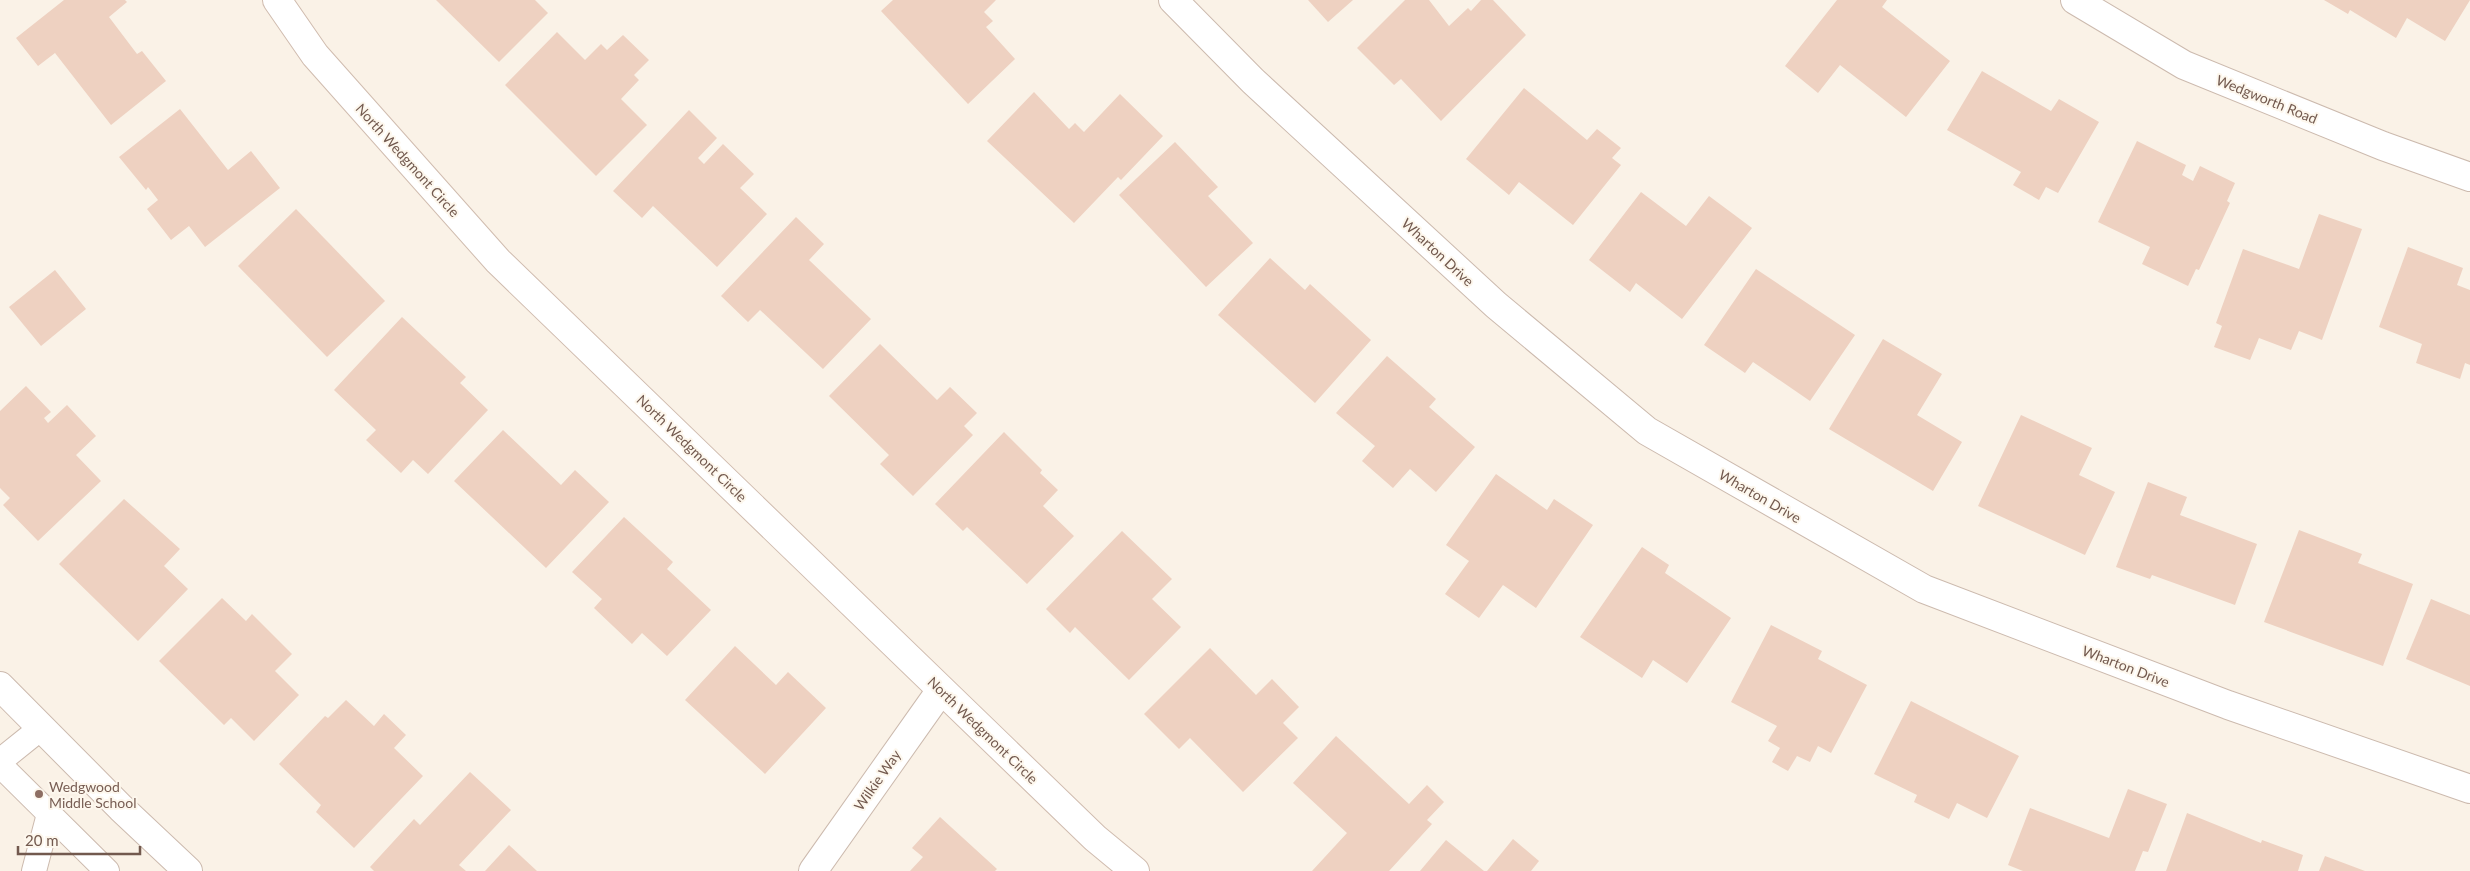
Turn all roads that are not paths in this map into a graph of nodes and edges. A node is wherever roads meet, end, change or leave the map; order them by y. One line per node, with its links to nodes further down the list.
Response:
1 (277, 0): 6 (street, North Wedgmont Circle)
2 (1173, 0): 10 (street, Wharton Drive)
3 (2075, 0): 4 (street, Wedgworth Road)
4 (2470, 177)
5 (0, 686): 7 (street)
6 (941, 690): 15 (street, Wilkie Way); 16 (street, North Wedgmont Circle)
7 (41, 728): 8 (lane); 14 (street)
8 (0, 762)
9 (0, 766): 11 (lane)
10 (2470, 789)
11 (49, 814): 12 (lane); 13 (lane)
12 (34, 871)
13 (107, 871)
14 (188, 871)
15 (813, 871)
16 (1135, 871)

